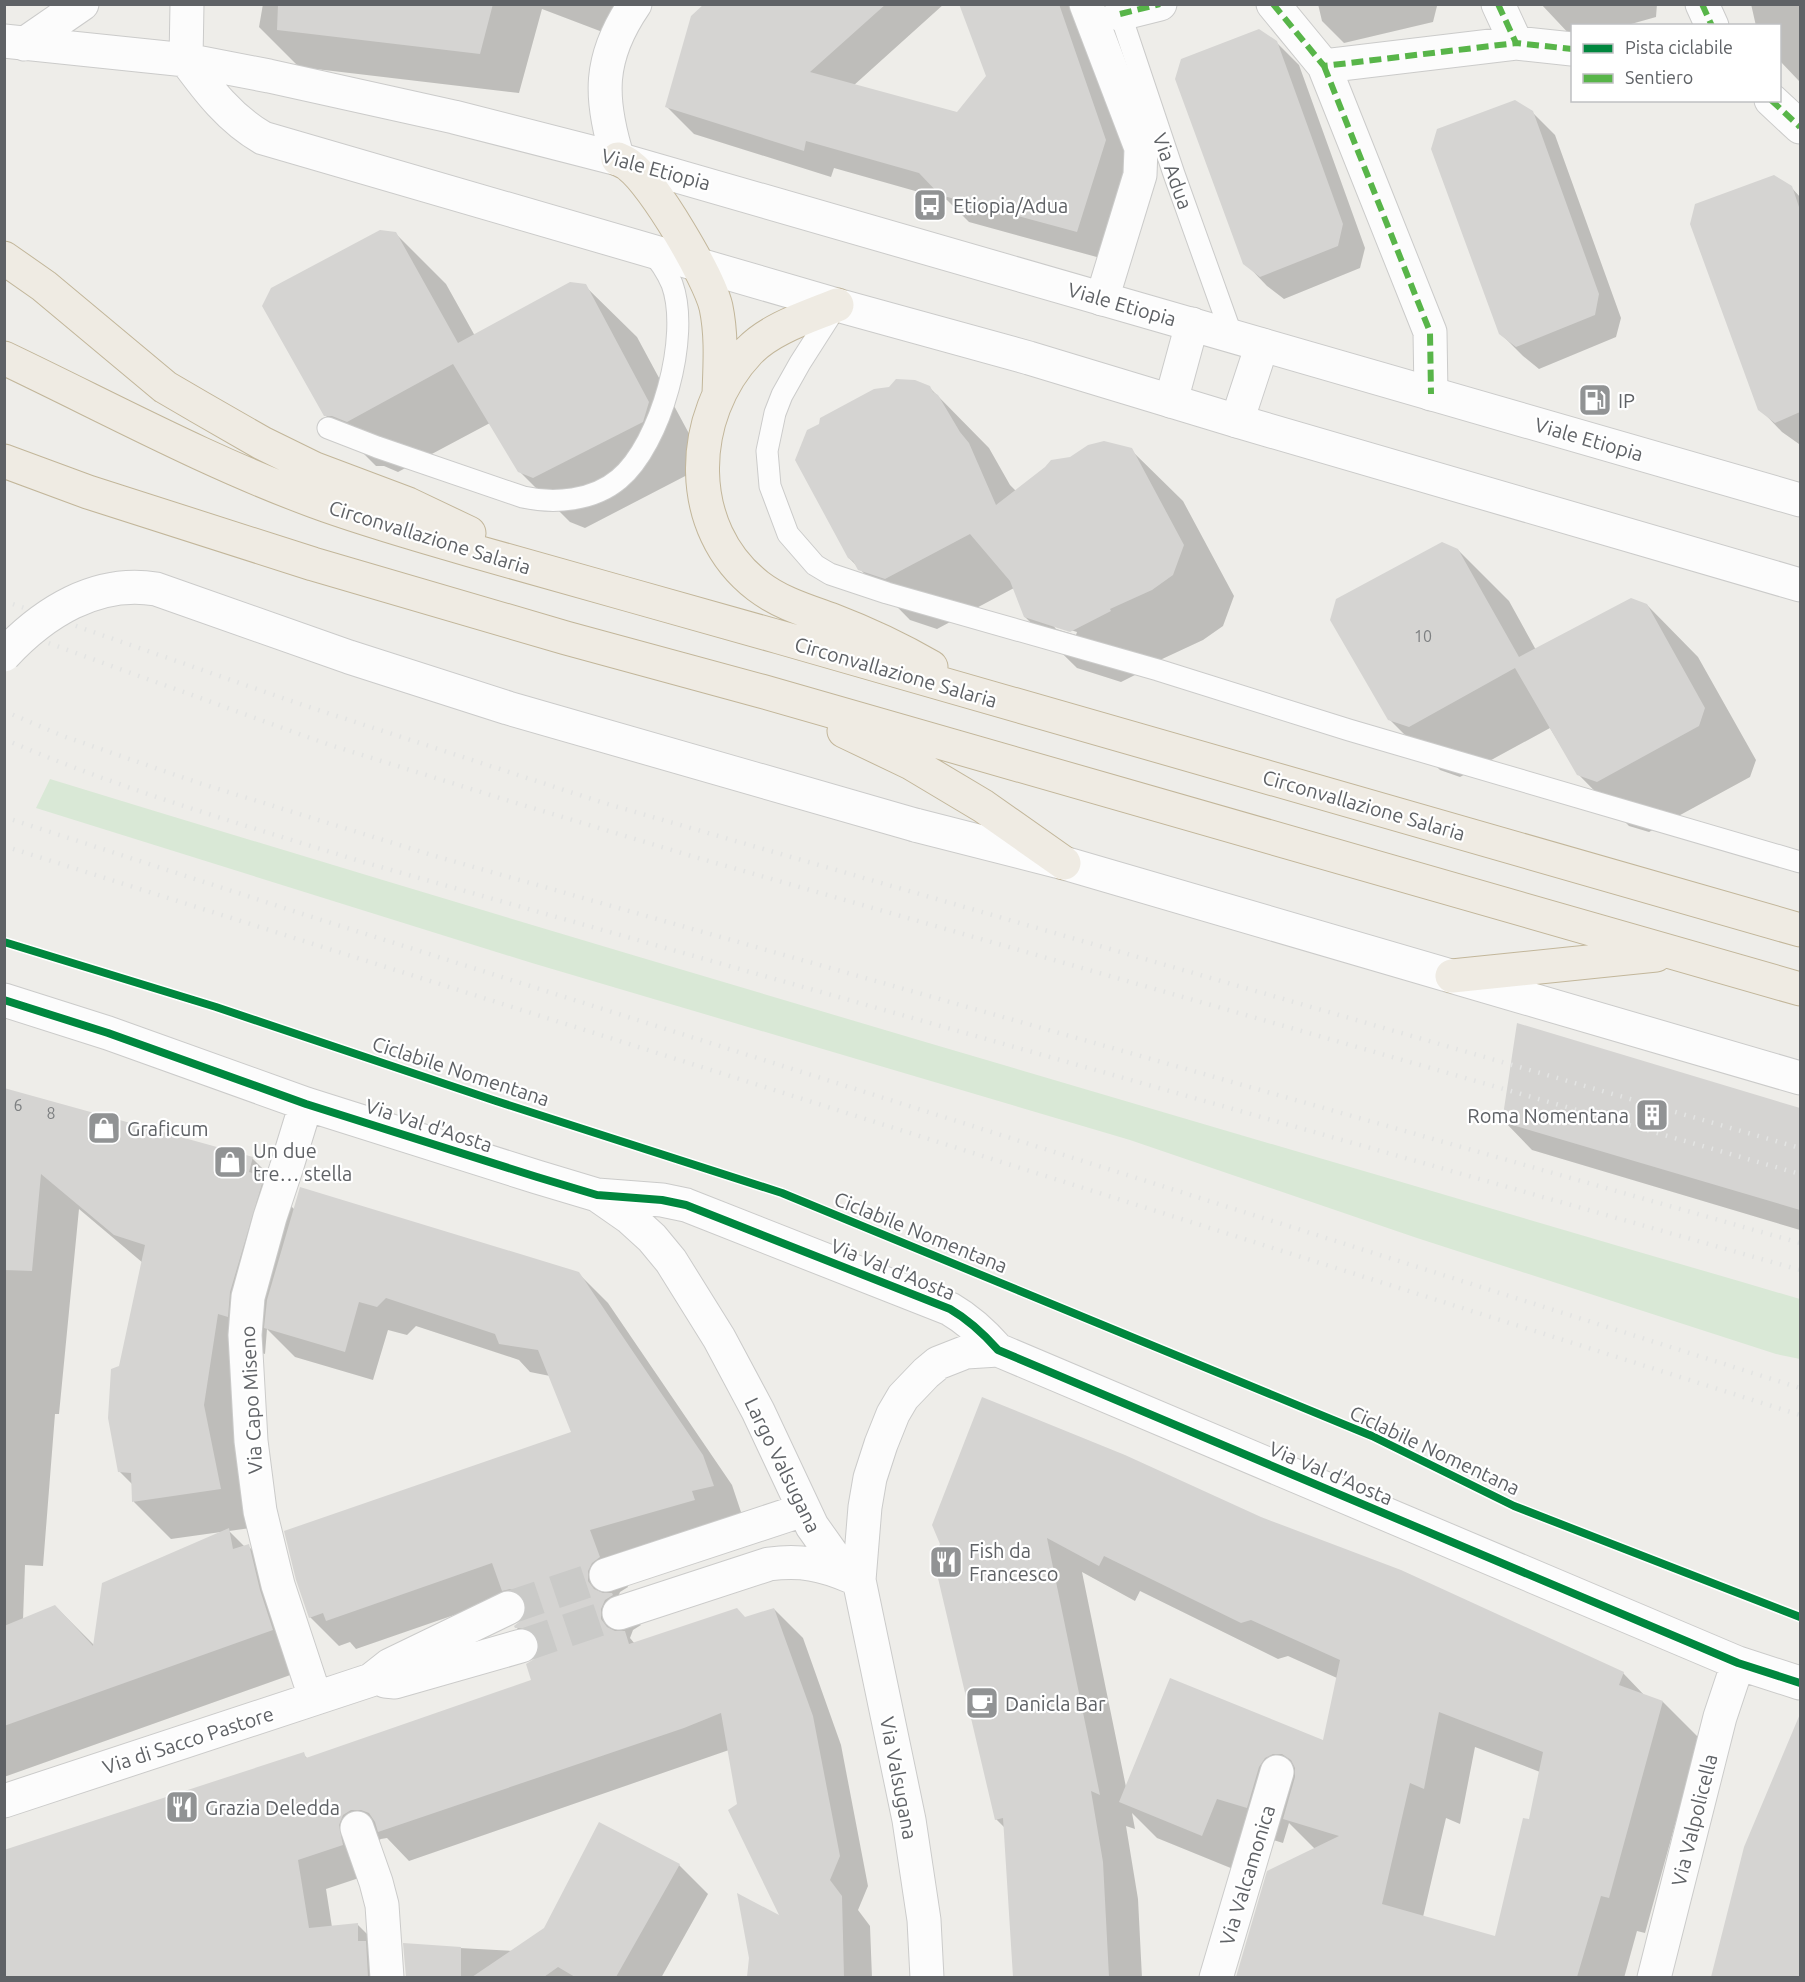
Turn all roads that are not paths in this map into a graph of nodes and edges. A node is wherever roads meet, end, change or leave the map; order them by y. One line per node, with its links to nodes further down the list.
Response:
1 (82, 4): 11 (street)
2 (187, 4): 14 (street)
3 (635, 4): 20 (street)
4 (1086, 4): 19 (street, Via Adua)
5 (1160, 4): 9 (street)
6 (1273, 4): 15 (street)
7 (1498, 4): 12 (street)
8 (1702, 4): 10 (street)
9 (1118, 9): 16 (lane, Via Adua)
10 (1711, 24)
11 (14, 42): 14 (street, Viale Etiopia)
12 (1516, 43): 13 (street); 15 (street)
13 (1571, 49)
14 (186, 60): 20 (street, Viale Etiopia); 21 (street)
15 (1324, 66): 30 (street)
16 (1143, 84): 19 (lane); 27 (lane, Via Adua)
17 (1773, 102): 18 (street)
18 (1800, 127)
19 (1141, 148): 24 (street, Via Adua)
20 (618, 159): 23 (highway); 24 (street, Viale Etiopia)
21 (649, 249): 23 (street); 33 (lane)
22 (4, 258): 36 (highway)
23 (697, 265): 25 (street); 29 (highway)
24 (1102, 298): 26 (street, Viale Etiopia)
25 (837, 305): 29 (highway); 31 (street); 41 (lane)
26 (1192, 324): 27 (street, Viale Etiopia); 31 (street)
27 (1247, 341): 30 (street, Viale Etiopia); 32 (street)
28 (8, 359): 36 (highway, Circonvallazione Salaria)
29 (719, 394): 40 (highway)
30 (1431, 394): 35 (street, Viale Etiopia)
31 (1171, 401): 32 (street)
32 (1237, 421): 37 (street)
33 (328, 428)
34 (5, 461): 39 (highway)
35 (1800, 500)
36 (551, 573): 40 (highway, Circonvallazione Salaria)
37 (1800, 585)
38 (4, 655): 42 (street, bridge)
39 (761, 691): 42 (highway); 44 (highway)
40 (982, 697): 43 (highway, Circonvallazione Salaria)
41 (1800, 862)
42 (1064, 863): 45 (street)
43 (1800, 930)
44 (1674, 953): 45 (highway); 46 (highway)
45 (1452, 976): 48 (street)
46 (1800, 989)
47 (4, 1000): 49 (street, Via Val d'Aosta)
48 (1790, 1075)
49 (306, 1104): 50 (street, Via Val d'Aosta); 61 (street, Via Capo Miseno)
50 (597, 1195): 51 (street, Via Val d'Aosta); 52 (street, Largo Valsugana)
51 (998, 1350): 54 (street); 58 (street, Via Val d'Aosta)
52 (803, 1510): 53 (street); 54 (street, Largo Valsugana)
53 (606, 1575)
54 (859, 1580): 56 (street); 66 (street, Via Valsugana)
55 (508, 1608): 59 (street, Via di Sacco Pastore)
56 (619, 1613)
57 (521, 1646): 59 (street, Via di Sacco Pastore)
58 (1738, 1663): 60 (street, Via Val d'Aosta); 68 (street, Via Valpolicella)
59 (371, 1680): 61 (street, Via di Sacco Pastore)
60 (1800, 1683)
61 (315, 1697): 63 (street, Via di Sacco Pastore)
62 (1277, 1772): 67 (street, Via Valcamonica)
63 (4, 1801)
64 (357, 1828): 65 (street)
65 (387, 1977)
66 (927, 1977)
67 (1216, 1977)
68 (1654, 1977)

